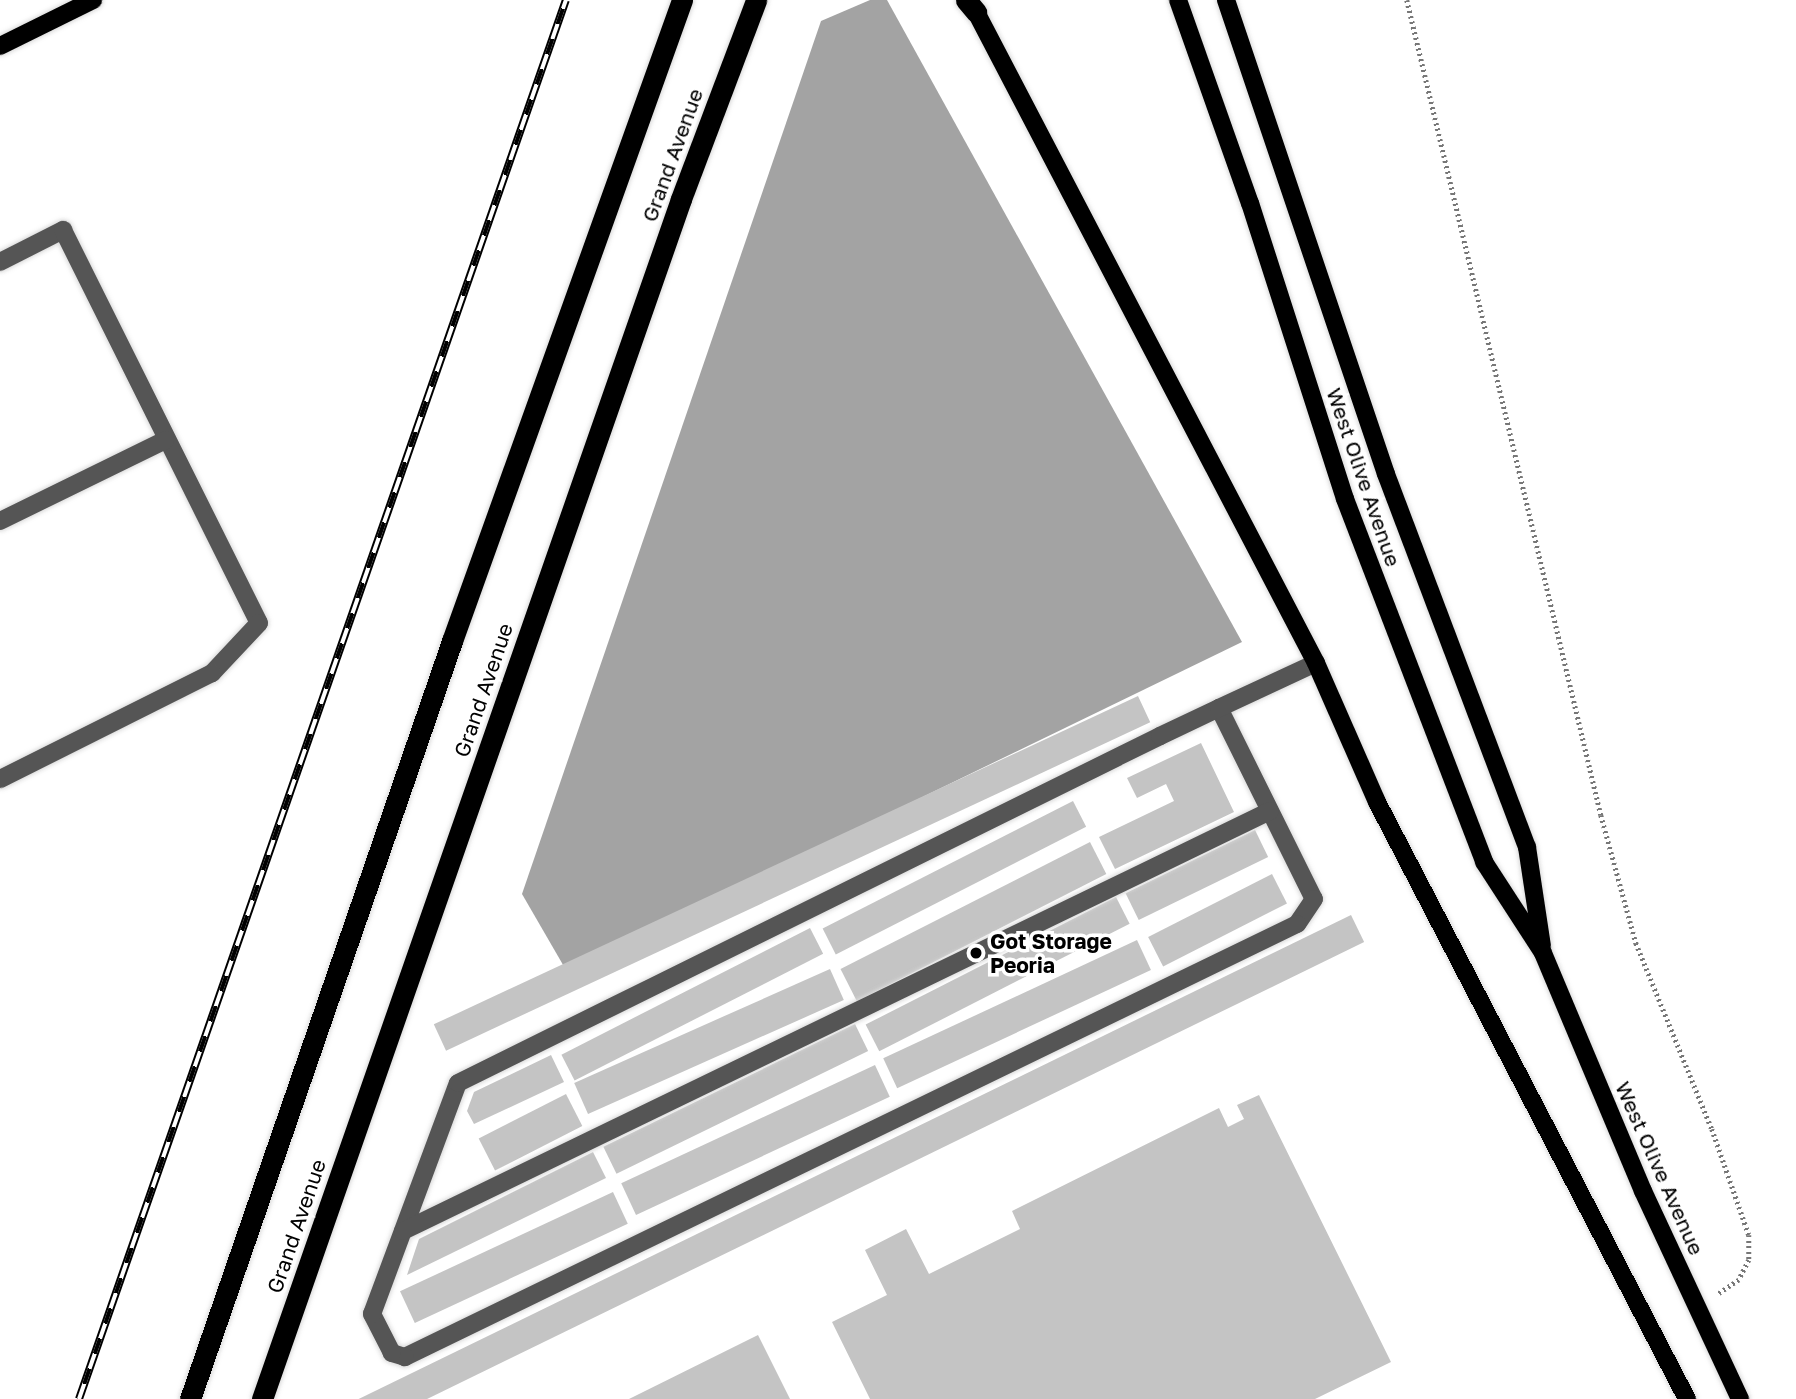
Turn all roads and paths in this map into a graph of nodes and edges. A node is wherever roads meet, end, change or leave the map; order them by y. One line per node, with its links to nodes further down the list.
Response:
1 (93, 0): 8 (main road)
2 (682, 0): 19 (highway, Grand Avenue)
3 (756, 0): 20 (highway, Grand Avenue)
4 (1178, 0): 16 (main road, West Olive Avenue)
5 (1226, 0): 16 (main road, West Olive Avenue)
6 (1407, 0): 18 (path)
7 (971, 4): 12 (main road)
8 (0, 46)
9 (0, 262): 10 (lane)
10 (165, 440): 11 (lane); 14 (lane)
11 (0, 521)
12 (1315, 663): 13 (lane); 21 (main road)
13 (1219, 708): 15 (lane); 17 (lane)
14 (0, 779)
15 (1270, 811): 17 (lane); 17 (lane)
16 (1543, 953): 18 (main road, West Olive Avenue)
17 (403, 1231)
18 (1696, 1307): 22 (main road, West Olive Avenue)
19 (190, 1399)
20 (262, 1399)
21 (1687, 1399)
22 (1740, 1399)

